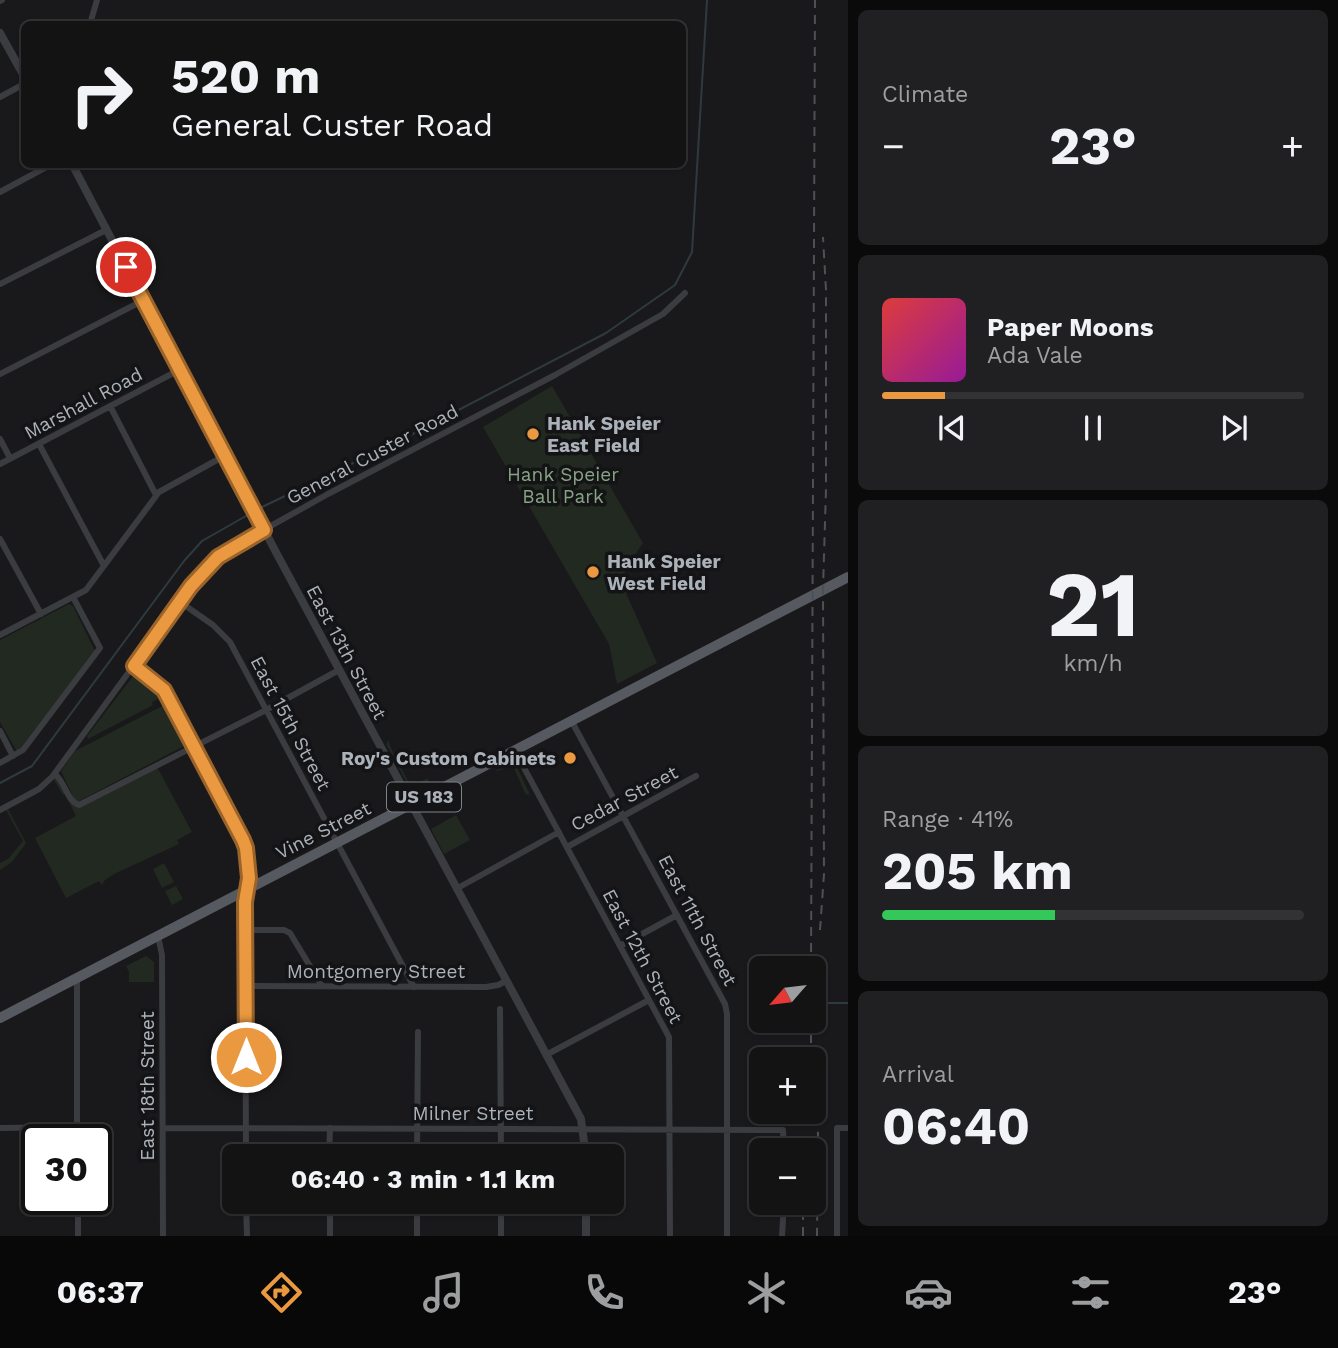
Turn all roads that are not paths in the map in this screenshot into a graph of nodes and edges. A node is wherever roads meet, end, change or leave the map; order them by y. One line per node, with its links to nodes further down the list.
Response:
1 (97, 0): 2 (street)
2 (91, 21)
3 (0, 33): 4 (street)
4 (21, 71)
5 (21, 86): 6 (street)
6 (0, 97)
7 (45, 168): 9 (street)
8 (74, 168): 10 (street, East 13th Street)
9 (0, 192)
10 (107, 230): 11 (street); 13 (street, East 13th Street)
11 (0, 284)
12 (685, 293): 23 (street, General Custer Road)
13 (144, 300): 14 (street, East 13th Street); 15 (street)
14 (181, 369): 16 (street, Marshall Road); 19 (street, East 13th Street)
15 (0, 374)
16 (110, 406): 18 (street, Marshall Road); 22 (street)
17 (0, 439): 20 (street)
18 (38, 444): 20 (street, Marshall Road); 25 (street)
19 (226, 455): 22 (street); 23 (street, East 13th Street)
20 (10, 458): 21 (street, Marshall Road)
21 (0, 464)
22 (156, 495): 25 (street)
23 (264, 530): 28 (street, General Custer Road); 32 (street, East 13th Street)
24 (0, 539): 29 (street)
25 (104, 566): 27 (street)
26 (848, 577): 34 (main road, Vine Street / US 183)
27 (73, 597): 29 (street); 38 (street)
28 (180, 602): 31 (street, General Custer Road); 33 (street, East 15th Street)
29 (41, 614): 30 (street)
30 (0, 635)
31 (134, 666): 36 (street); 40 (street, General Custer Road)
32 (339, 670): 33 (street); 42 (street, East 13th Street)
33 (266, 710): 36 (street); 46 (street, East 15th Street)
34 (572, 722): 37 (main road, Vine Street / US 183); 44 (street, East 11th Street)
35 (0, 731): 38 (street)
36 (194, 747): 40 (street); 49 (street)
37 (515, 751): 42 (main road, Vine Street / US 183); 45 (street, East 12th Street)
38 (13, 756): 39 (street)
39 (0, 763)
40 (55, 774): 43 (street, General Custer Road)
41 (696, 776): 44 (street, Cedar Street)
42 (411, 804): 46 (main road, Vine Street / US 183); 48 (street, East 13th Street)
43 (0, 810)
44 (624, 816): 47 (street, Cedar Street); 50 (street, East 11th Street)
45 (559, 832): 47 (street, East 12th Street); 48 (street, Cedar Street)
46 (337, 842): 49 (main road, Vine Street / US 183); 58 (street, East 15th Street)
47 (567, 847): 53 (street, East 12th Street)
48 (456, 889): 55 (street, East 13th Street)
49 (246, 890): 51 (street); 52 (main road, Vine Street / US 183)
50 (677, 915): 53 (street); 75 (street, East 11th Street)
51 (245, 930): 56 (street); 57 (street)
52 (158, 936): 54 (main road, Vine Street / US 183); 67 (street, East 18th Street)
53 (620, 946): 59 (street, East 12th Street)
54 (77, 978): 61 (main road, Vine Street / US 183); 64 (street)
55 (506, 981): 58 (street, Montgomery Street); 63 (street, East 13th Street)
56 (245, 986): 57 (street, Montgomery Street); 68 (street)
57 (322, 986): 58 (street, Montgomery Street)
58 (414, 987)
59 (649, 1000): 63 (street); 74 (street, East 12th Street)
60 (500, 1009): 71 (street)
61 (0, 1018)
62 (418, 1032): 70 (street)
63 (546, 1055): 72 (street, East 13th Street)
64 (77, 1124)
65 (0, 1128): 66 (street)
66 (21, 1128)
67 (163, 1128): 68 (street, Milner Street); 90 (street, East 18th Street)
68 (246, 1128): 69 (street, Milner Street); 77 (street)
69 (330, 1128): 70 (street, Milner Street); 78 (street)
70 (418, 1128): 71 (street, Milner Street); 79 (street)
71 (501, 1128): 72 (street, Milner Street); 80 (street)
72 (584, 1128): 74 (street, Milner Street); 81 (street, East 13th Street)
73 (848, 1128): 99 (street)
74 (670, 1129): 75 (street, Milner Street); 96 (street, East 12th Street)
75 (727, 1129): 76 (street, Milner Street); 97 (street, East 11th Street)
76 (783, 1138)
77 (246, 1144)
78 (329, 1144)
79 (417, 1144)
80 (501, 1144)
81 (585, 1144)
82 (246, 1214): 91 (street)
83 (330, 1214): 92 (street)
84 (417, 1214): 93 (street)
85 (501, 1214): 94 (street)
86 (586, 1214): 95 (street)
87 (78, 1215): 89 (street)
88 (783, 1215): 98 (street)
89 (78, 1236)
90 (163, 1236)
91 (247, 1236)
92 (330, 1236)
93 (417, 1236)
94 (500, 1236)
95 (586, 1236)
96 (670, 1236)
97 (727, 1236)
98 (782, 1236)
99 (837, 1236)

